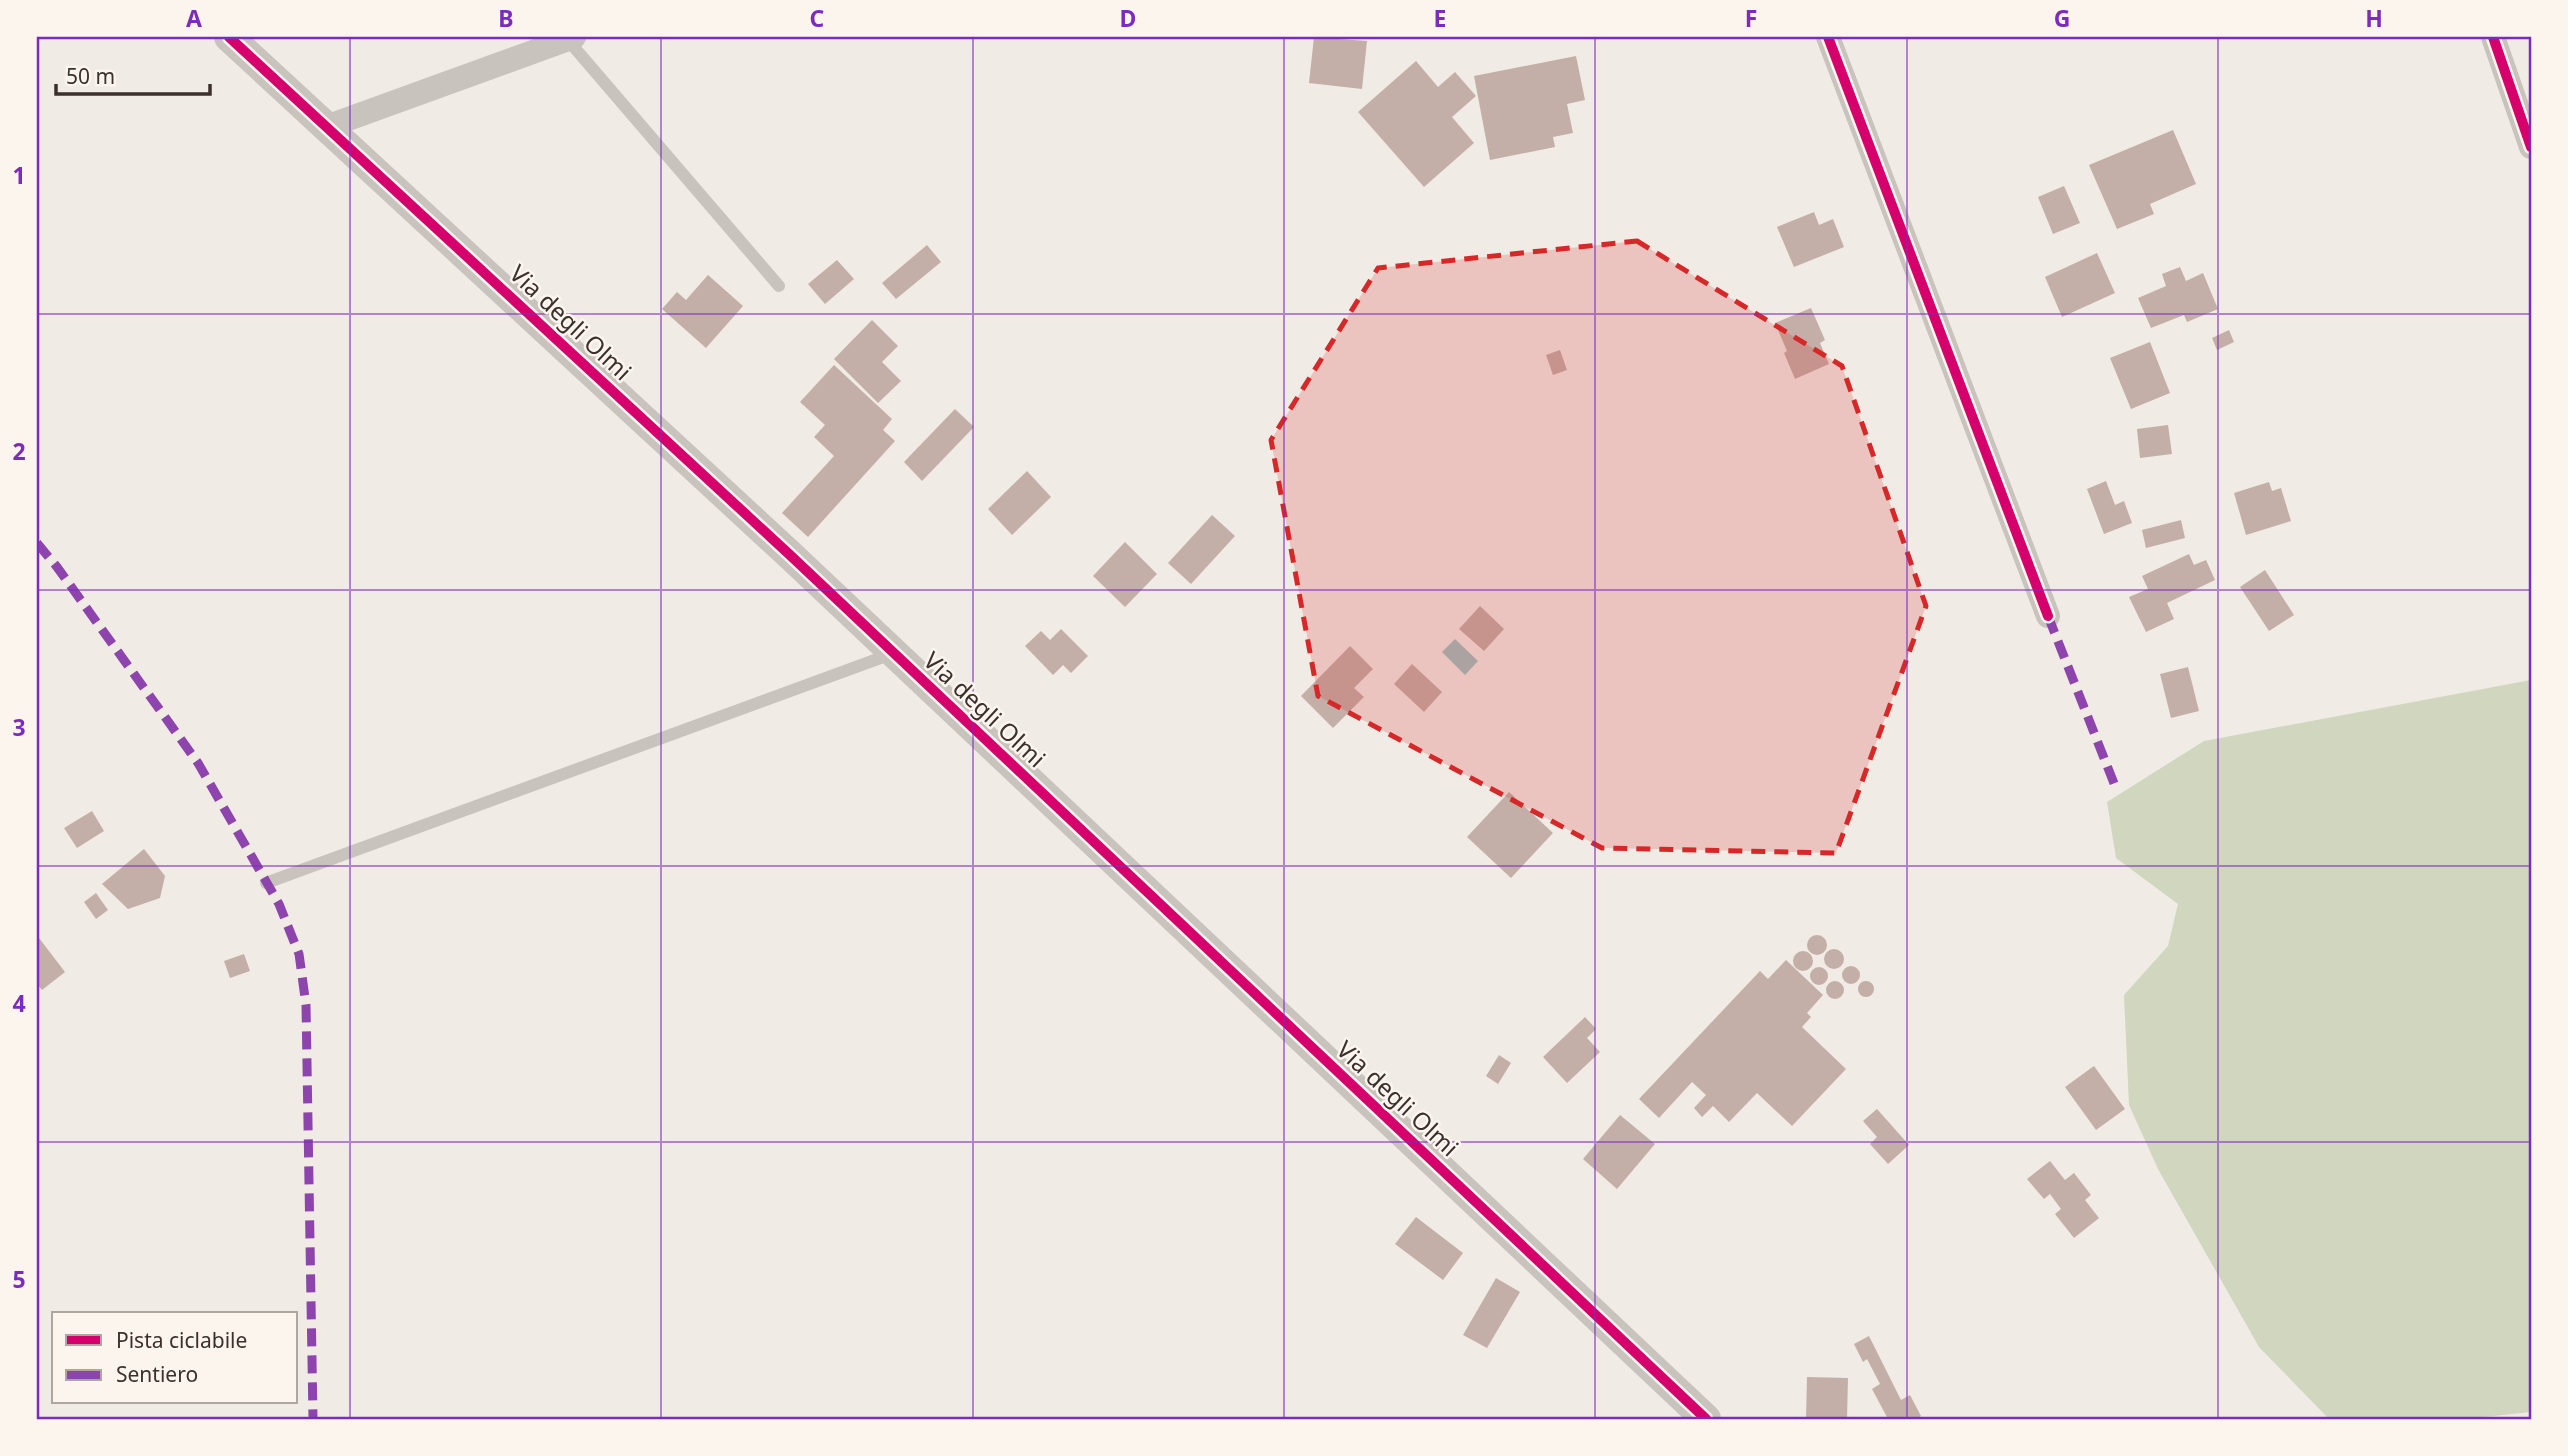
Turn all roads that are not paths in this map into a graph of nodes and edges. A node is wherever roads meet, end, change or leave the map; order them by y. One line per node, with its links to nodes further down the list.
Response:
1 (229, 37): 5 (street, Via degli Olmi)
2 (1828, 37): 8 (street)
3 (2493, 37): 6 (street)
4 (571, 38): 5 (street); 7 (lane)
5 (326, 127): 9 (street, Via degli Olmi)
6 (2531, 147)
7 (779, 286)
8 (2048, 615)
9 (894, 653): 10 (lane); 11 (street, Via degli Olmi)
10 (266, 883)
11 (1706, 1419)

